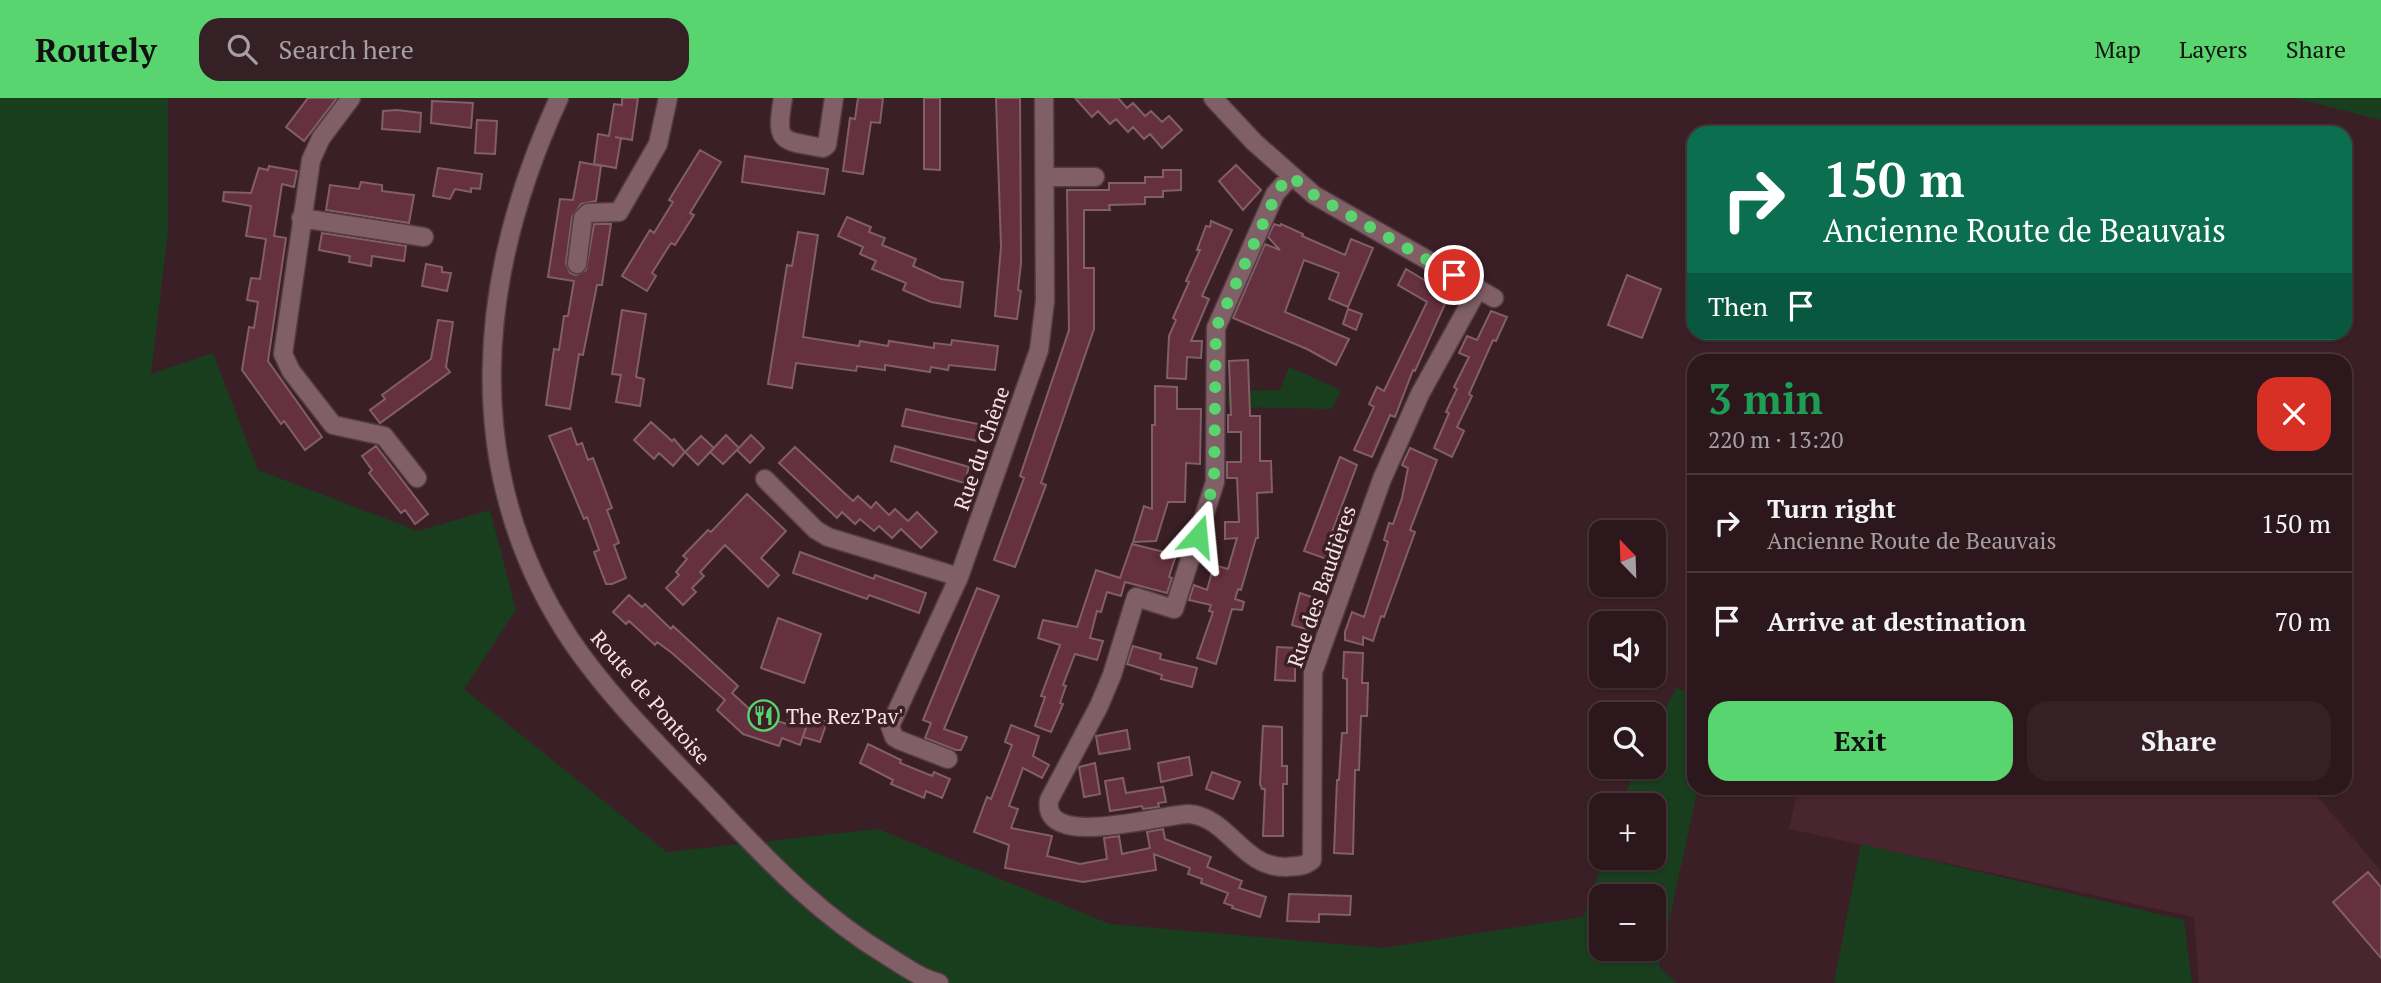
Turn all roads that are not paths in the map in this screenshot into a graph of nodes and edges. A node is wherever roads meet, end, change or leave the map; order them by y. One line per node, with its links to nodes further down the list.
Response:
1 (351, 98): 11 (street)
2 (558, 98): 20 (street, Route de Pontoise)
3 (668, 98): 13 (street)
4 (783, 98): 5 (street)
5 (834, 98)
6 (1044, 98): 9 (street, Rue du Chêne)
7 (1213, 98): 8 (street)
8 (1291, 176): 14 (street); 14 (street, Rue des Baudières)
9 (1045, 177): 10 (street); 18 (street, Rue du Chêne)
10 (1095, 177)
11 (301, 218): 12 (street); 16 (street)
12 (424, 237)
13 (577, 264)
14 (1478, 289): 15 (street)
15 (1494, 298)
16 (417, 478)
17 (765, 479): 18 (street)
18 (959, 578): 19 (street, Rue du Chêne)
19 (948, 759)
20 (939, 983)

